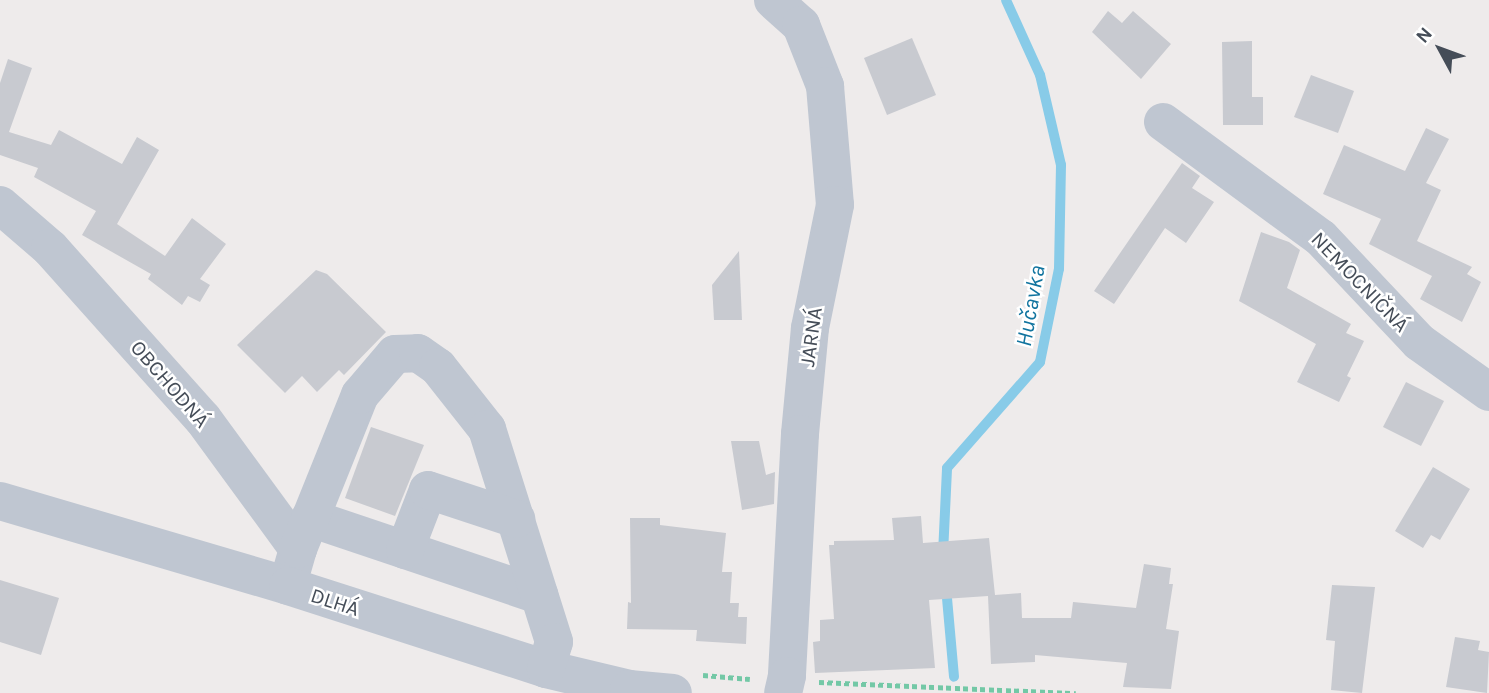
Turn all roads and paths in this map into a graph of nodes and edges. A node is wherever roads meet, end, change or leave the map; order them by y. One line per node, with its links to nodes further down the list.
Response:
1 (773, 0): 11 (street, JARNÁ)
2 (1163, 122): 4 (street, NEMOCNIČNÁ)
3 (0, 205): 7 (street, OBCHODNÁ)
4 (1489, 392)
5 (0, 501): 9 (street, DLHÁ)
6 (413, 530): 7 (street); 8 (street); 8 (street)
7 (304, 533): 8 (street); 9 (street)
8 (527, 557): 10 (street)
9 (288, 586): 10 (street, DLHÁ)
10 (546, 670): 12 (street, DLHÁ)
11 (797, 687): 13 (path)
12 (673, 693)
13 (1076, 693)

